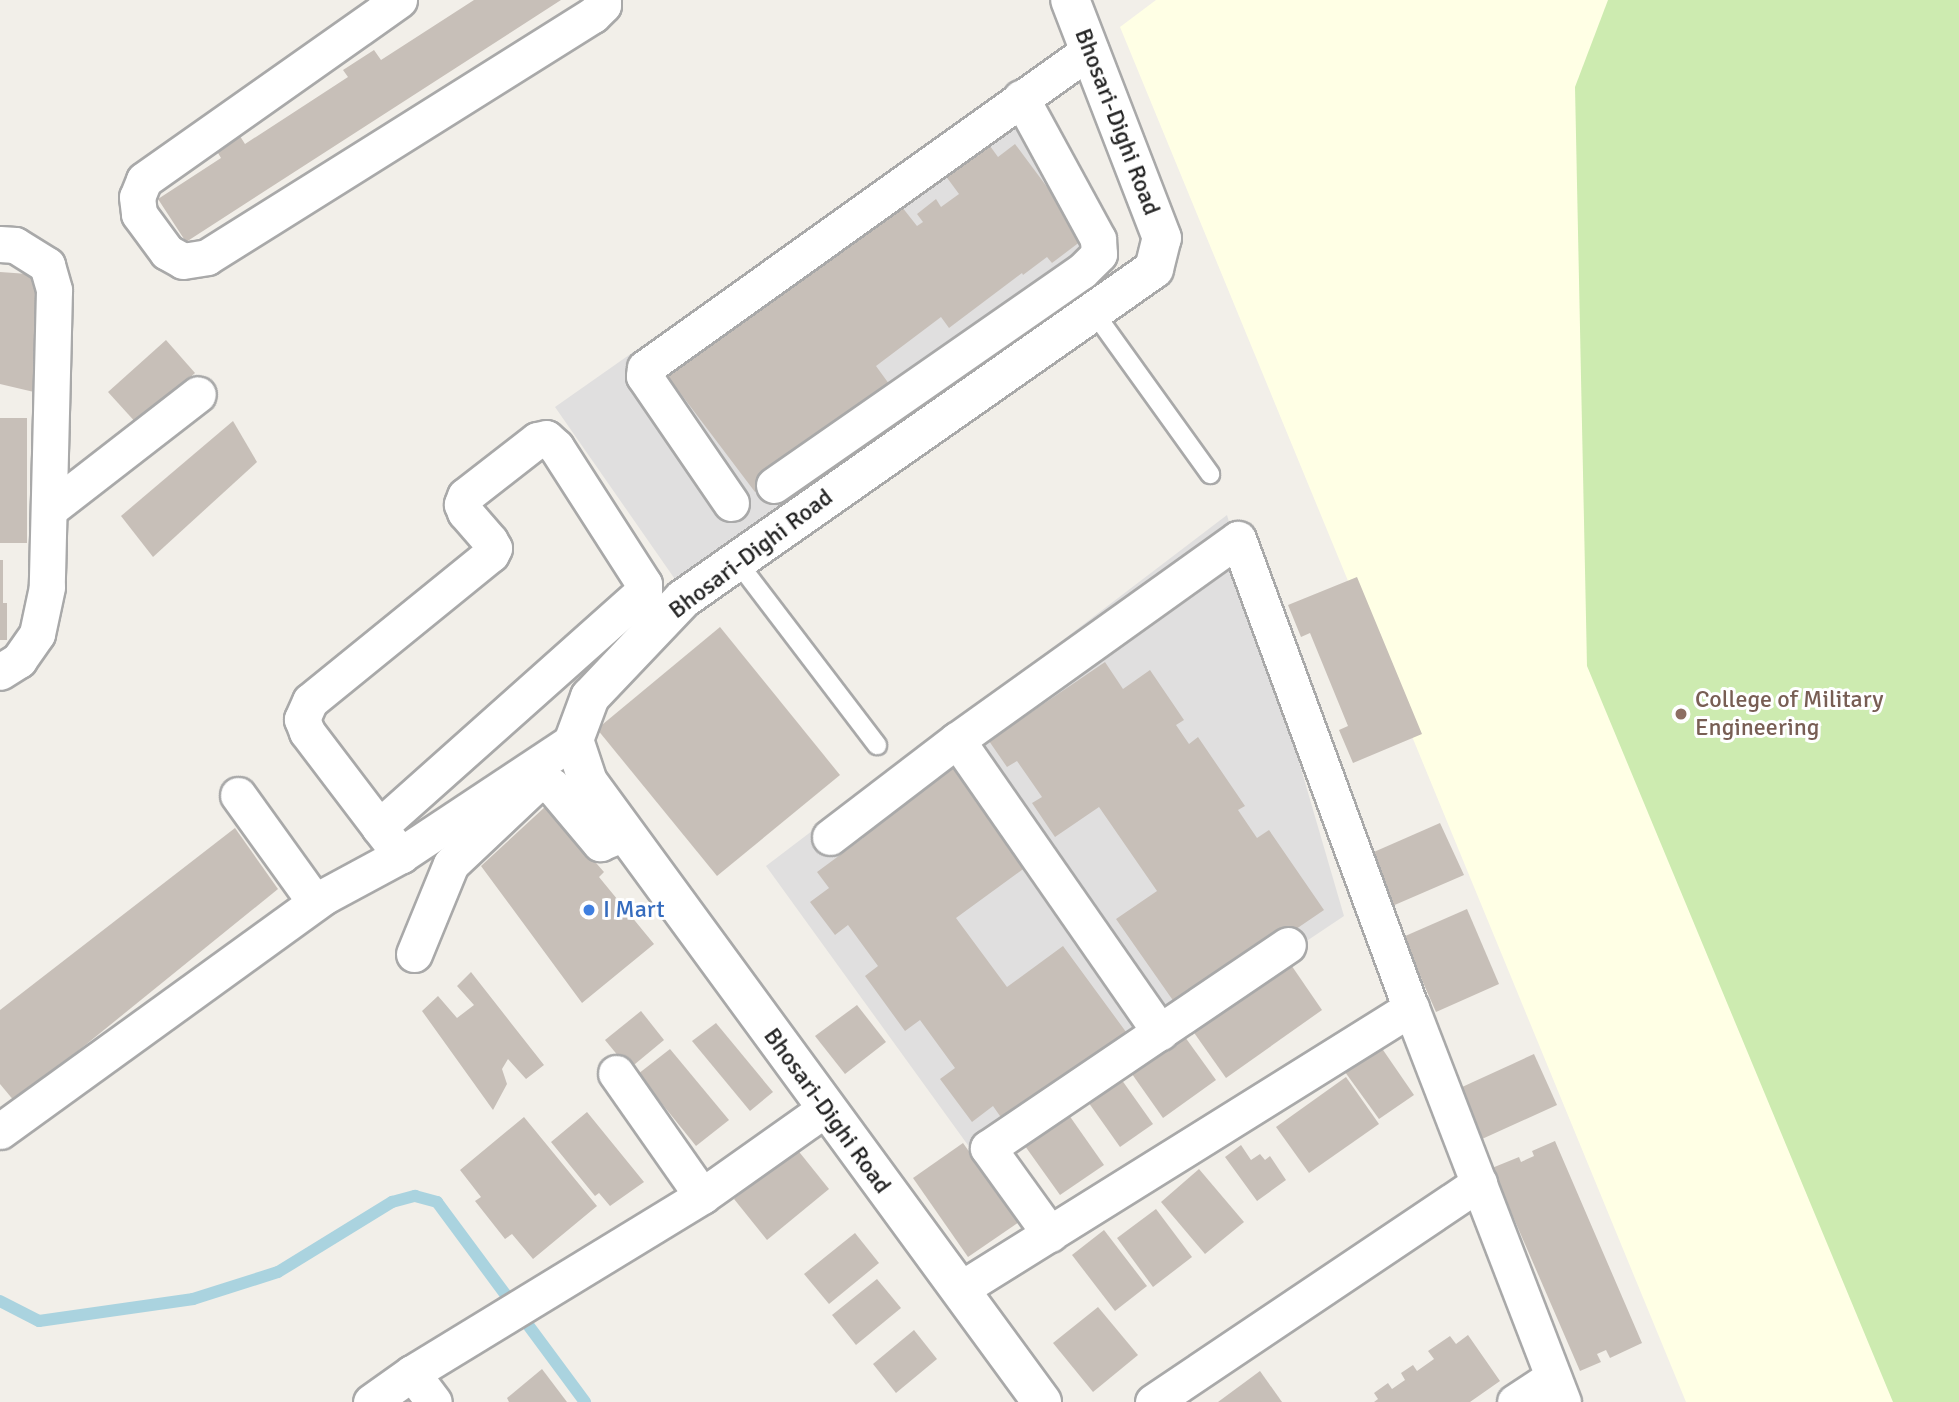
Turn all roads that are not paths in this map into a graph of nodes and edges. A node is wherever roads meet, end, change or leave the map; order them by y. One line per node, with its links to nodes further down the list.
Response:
1 (399, 0): 2 (street)
2 (603, 0)
3 (1076, 3): 4 (street, Bhosari-Dighi Road)
4 (1090, 50): 5 (street); 7 (street, Bhosari-Dighi Road)
5 (1021, 98): 10 (street); 11 (street)
6 (0, 244): 12 (street)
7 (1093, 311): 9 (lane); 13 (street, Bhosari-Dighi Road)
8 (198, 394): 12 (street)
9 (1210, 474)
10 (775, 485)
11 (731, 503)
12 (50, 509): 14 (street)
13 (736, 560): 15 (street, Bhosari-Dighi Road); 17 (lane)
14 (0, 672)
15 (574, 740): 20 (street, Bhosari-Dighi Road); 22 (street)
16 (957, 740): 21 (street); 26 (street); 27 (street)
17 (877, 746)
18 (238, 795): 23 (street)
19 (379, 827): 19 (street); 22 (street)
20 (625, 833): 25 (street); 29 (street, Bhosari-Dighi Road)
21 (830, 837)
22 (401, 855): 23 (street)
23 (315, 902): 30 (street)
24 (1288, 945): 27 (street)
25 (414, 954)
26 (1411, 1008): 31 (street); 33 (street)
27 (1160, 1032): 33 (street)
28 (617, 1073): 32 (street)
29 (825, 1109): 32 (street); 34 (street, Bhosari-Dighi Road)
30 (0, 1131)
31 (1479, 1183): 36 (street); 40 (street)
32 (702, 1196): 35 (street)
33 (1050, 1234): 34 (street)
34 (959, 1290): 39 (street, Bhosari-Dighi Road)
35 (412, 1373): 37 (street); 38 (street)
36 (1558, 1389): 41 (street)
37 (371, 1402)
38 (434, 1402)
39 (1042, 1402)
40 (1153, 1402)
41 (1515, 1402)

